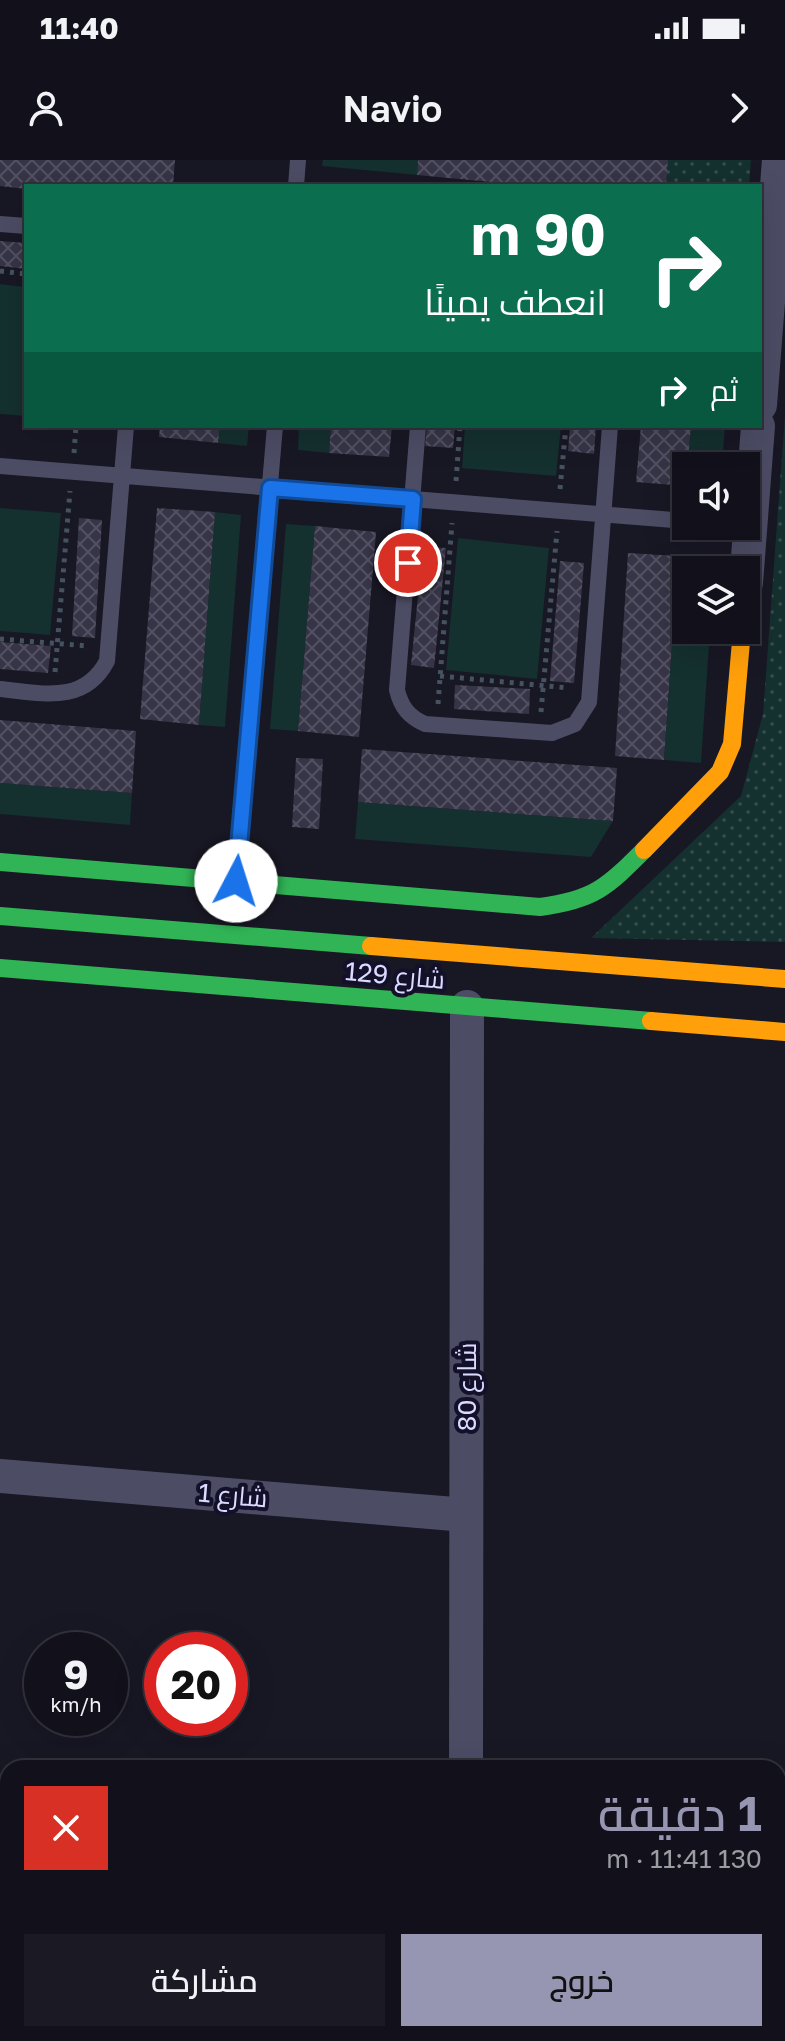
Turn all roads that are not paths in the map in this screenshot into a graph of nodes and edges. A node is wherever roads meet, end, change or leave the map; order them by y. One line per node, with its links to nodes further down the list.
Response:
1 (298, 160): 3 (lane)
2 (779, 160): 6 (street)
3 (296, 184)
4 (0, 224): 5 (lane)
5 (24, 226)
6 (762, 379)
7 (126, 428): 14 (lane)
8 (275, 428): 15 (lane)
9 (418, 428): 16 (lane)
10 (610, 428): 17 (lane)
11 (758, 428): 12 (street)
12 (755, 452)
13 (0, 466): 14 (lane)
14 (122, 476): 15 (lane); 20 (lane)
15 (270, 488): 16 (lane); 22 (lane)
16 (413, 499): 17 (lane); 17 (lane)
17 (603, 514): 18 (lane)
18 (672, 520)
19 (741, 644): 22 (street)
20 (0, 689)
21 (0, 862): 22 (street)
22 (236, 881)
23 (0, 916): 25 (street, شارع 129)
24 (0, 968): 26 (street, شارع 129)
25 (785, 979)
26 (467, 1007): 27 (street, شارع 129); 29 (street, شارع 80)
27 (785, 1032)
28 (0, 1476): 29 (street, شارع 1)
29 (466, 1515): 30 (street, شارع 80)
30 (466, 1760)

